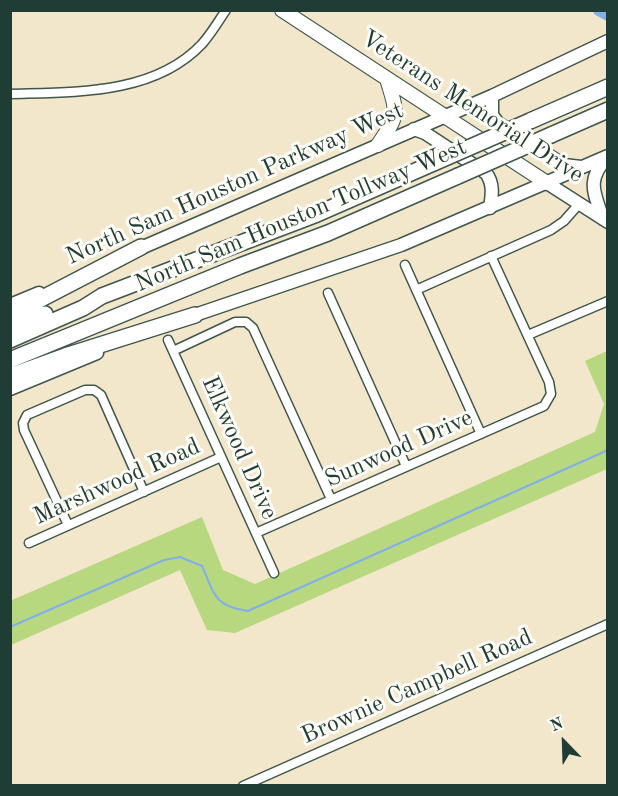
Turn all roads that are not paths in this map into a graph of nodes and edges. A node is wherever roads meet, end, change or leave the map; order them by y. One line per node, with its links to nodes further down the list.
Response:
1 (226, 10): 6 (street)
2 (282, 10): 4 (main road, Veterans Memorial Drive)
3 (608, 41): 7 (main road, North Sam Houston Parkway West)
4 (387, 79): 9 (main road, Veterans Memorial Drive); 11 (main road)
5 (608, 87): 23 (highway, North Sam Houston Tollway West, bridge)
6 (10, 94)
7 (492, 96): 9 (main road, North Sam Houston Parkway West); 13 (main road)
8 (608, 110): 33 (highway, North Sam Houston Tollway West, bridge)
9 (444, 116): 10 (main road, North Sam Houston Parkway West); 14 (main road, Veterans Memorial Drive)
10 (414, 129): 11 (main road, North Sam Houston Parkway West); 16 (main road)
11 (378, 145): 18 (main road, North Sam Houston Parkway West)
12 (608, 156): 13 (main road); 17 (main road)
13 (582, 167): 14 (main road)
14 (547, 183): 15 (main road, Veterans Memorial Drive); 16 (main road)
15 (579, 204): 17 (main road, Veterans Memorial Drive); 19 (street)
16 (489, 208): 27 (main road)
17 (605, 220)
18 (141, 247): 25 (main road, North Sam Houston Parkway West); 26 (highway)
19 (491, 256): 21 (street); 29 (street)
20 (405, 265): 21 (street)
21 (416, 290): 36 (street)
22 (328, 293): 38 (street)
23 (102, 296): 28 (highway, North Sam Houston Tollway West); 30 (highway, North Sam Houston Tollway West)
24 (608, 301): 29 (street)
25 (10, 305)
26 (10, 315)
27 (195, 315): 34 (highway); 35 (main road)
28 (10, 327)
29 (528, 335): 36 (street, Sunwood Drive)
30 (10, 339)
31 (168, 340): 32 (street, Elkwood Drive)
32 (173, 351): 37 (street, Elkwood Drive); 40 (street)
33 (10, 360)
34 (10, 376)
35 (10, 389)
36 (481, 434): 38 (street, Sunwood Drive)
37 (221, 457): 39 (street, Marshwood Road); 42 (street, Elkwood Drive)
38 (406, 466): 40 (street, Sunwood Drive)
39 (144, 492): 41 (street, Marshwood Road); 41 (street)
40 (332, 499): 42 (street, Sunwood Drive)
41 (68, 525): 43 (street, Marshwood Road)
42 (256, 533): 44 (street, Elkwood Drive)
43 (29, 543)
44 (274, 573)
45 (608, 624): 46 (street, Brownie Campbell Road)
46 (243, 786)

